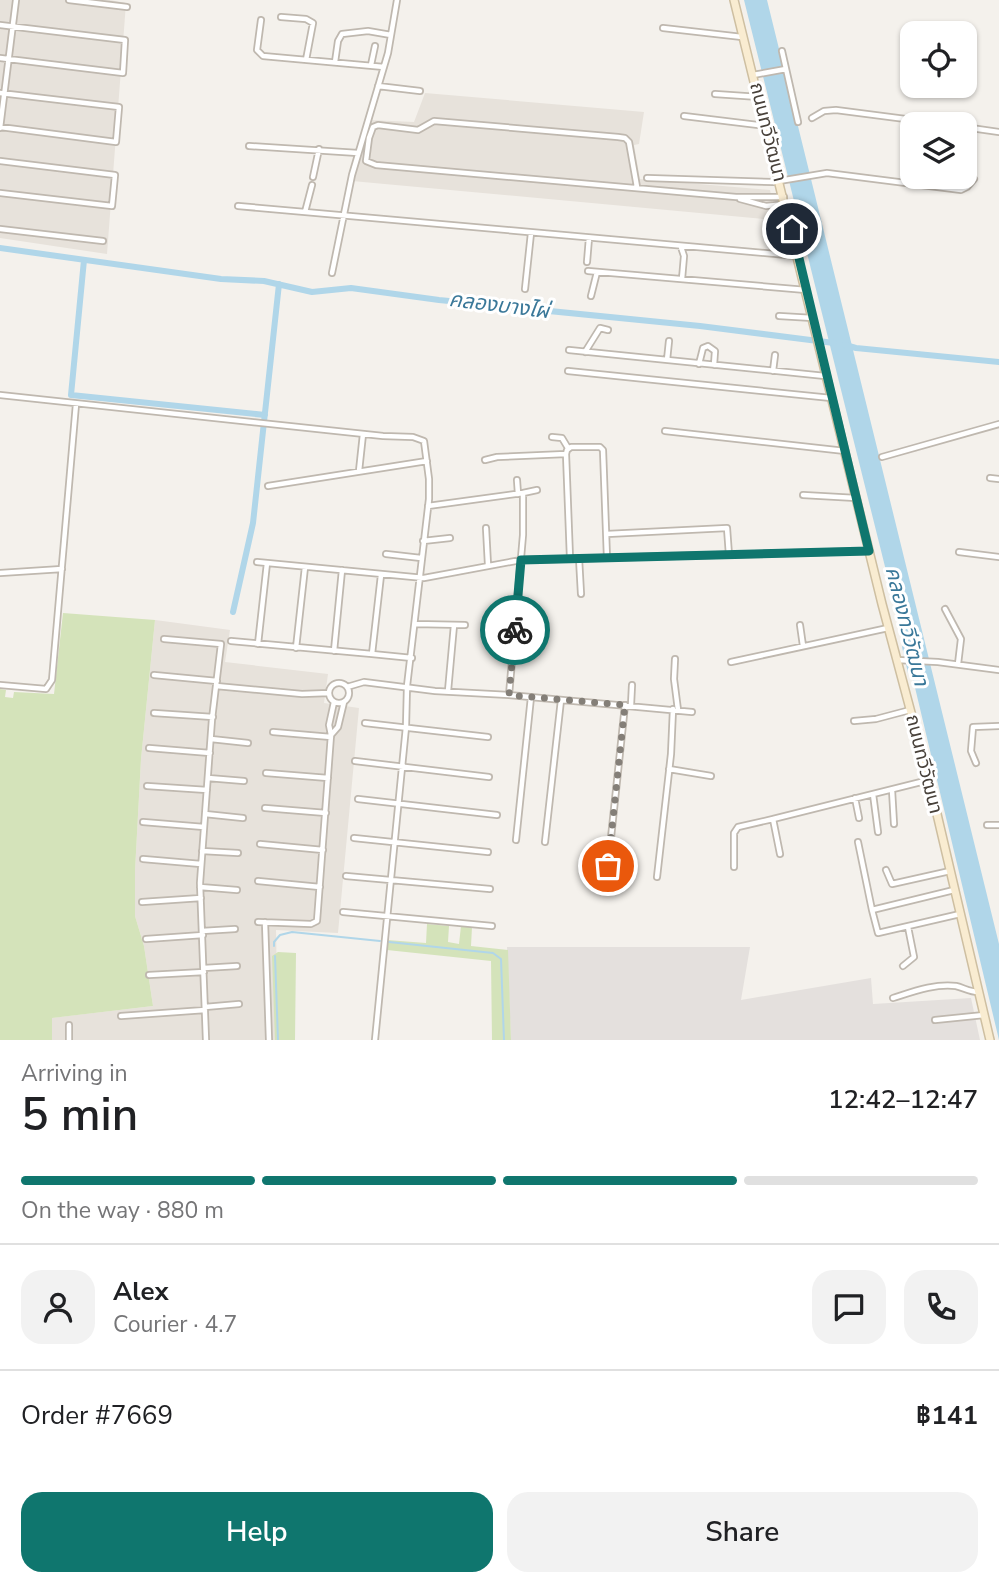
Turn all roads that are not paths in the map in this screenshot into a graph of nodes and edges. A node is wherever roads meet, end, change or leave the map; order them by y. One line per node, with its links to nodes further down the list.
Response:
1 (16, 0): 9 (street)
2 (69, 0): 5 (street)
3 (397, 0): 11 (street)
4 (734, 0): 12 (main road, ถนนทวีวัฒนา)
5 (127, 7)
6 (281, 17): 17 (street)
7 (261, 20): 17 (street)
8 (0, 24): 9 (street)
9 (13, 26): 16 (street); 16 (street)
10 (663, 29): 12 (street)
11 (391, 35): 18 (street); 20 (street)
12 (743, 37): 22 (main road, ถนนทวีวัฒนา)
13 (375, 46): 19 (street)
14 (782, 51): 21 (street)
15 (0, 58): 16 (street)
16 (8, 59): 25 (street)
17 (306, 60): 18 (street)
18 (335, 62): 19 (street)
19 (371, 65): 20 (street)
20 (384, 66): 23 (street)
21 (786, 69): 22 (street); 31 (street)
22 (757, 74): 27 (main road, ถนนทวีวัฒนา)
23 (378, 86): 24 (street); 38 (street)
24 (420, 91)
25 (2, 93): 33 (street); 33 (street)
26 (715, 94): 27 (street)
27 (759, 97): 32 (main road, ถนนทวีวัฒนา)
28 (684, 116): 32 (street)
29 (812, 118): 30 (street)
30 (900, 118)
31 (798, 122)
32 (766, 126): 42 (main road, ถนนทวีวัฒนา)
33 (0, 128)
34 (977, 129): 35 (street)
35 (999, 132)
36 (249, 146): 37 (street)
37 (319, 149): 38 (street); 40 (street)
38 (358, 153): 50 (street)
39 (0, 161): 46 (street)
40 (313, 177)
41 (647, 178): 42 (street)
42 (780, 182): 43 (street); 47 (main road, ถนนทวีวัฒนา)
43 (900, 182)
44 (312, 185): 49 (street)
45 (637, 187): 45 (street); 47 (street)
46 (0, 193)
47 (785, 201): 56 (main road, ถนนทวีวัฒนา)
48 (238, 206): 49 (street)
49 (305, 212): 50 (street)
50 (343, 215): 52 (street); 60 (street)
51 (0, 229): 54 (street)
52 (531, 233): 53 (street); 62 (street)
53 (589, 238): 55 (street); 57 (street)
54 (103, 241)
55 (681, 247): 56 (street); 61 (street)
56 (798, 256): 63 (main road, ถนนทวีวัฒนา)
57 (587, 262)
58 (588, 271): 59 (street)
59 (597, 272): 61 (street); 64 (street)
60 (332, 273)
61 (682, 279): 63 (street)
62 (525, 289)
63 (806, 290): 66 (main road, ถนนทวีวัฒนา)
64 (592, 296)
65 (779, 316): 66 (street)
66 (813, 318): 77 (main road, ถนนทวีวัฒนา)
67 (608, 330): 70 (street)
68 (669, 341): 72 (street)
69 (569, 350): 70 (street)
70 (585, 352): 72 (street)
71 (775, 355): 76 (street)
72 (667, 360): 73 (street)
73 (699, 364): 74 (street); 74 (street)
74 (714, 365): 76 (street)
75 (568, 371): 79 (street)
76 (773, 371): 77 (street)
77 (827, 376): 79 (main road, ถนนทวีวัฒนา)
78 (0, 395): 80 (street)
79 (832, 398): 85 (main road, ถนนทวีวัฒนา)
80 (76, 404): 83 (street); 118 (street)
81 (999, 424): 87 (street)
82 (665, 431): 85 (street)
83 (363, 435): 89 (street); 90 (street)
84 (552, 437): 86 (street)
85 (845, 450): 98 (main road, ถนนทวีวัฒนา)
86 (567, 451): 88 (street); 101 (street); 112 (street)
87 (882, 457)
88 (485, 460)
89 (427, 461): 90 (street); 99 (street)
90 (359, 471): 94 (street)
91 (990, 478): 92 (street)
92 (999, 479)
93 (517, 480): 96 (street)
94 (268, 486)
95 (537, 490): 96 (street)
96 (520, 494): 99 (street); 113 (street)
97 (803, 495): 98 (street)
98 (856, 498): 104 (main road, ถนนทวีวัฒนา)
99 (428, 506): 103 (street)
100 (486, 528): 116 (street)
101 (607, 534): 107 (street); 111 (street)
102 (450, 538): 103 (street)
103 (423, 541): 109 (street)
104 (869, 551): 107 (street); 129 (main road, ถนนทวีวัฒนา)
105 (959, 552): 108 (street)
106 (386, 554): 109 (street)
107 (729, 555): 111 (street)
108 (999, 557)
109 (421, 558): 122 (street)
110 (579, 558): 111 (street); 112 (street); 123 (street)
111 (607, 558)
112 (570, 559): 113 (street)
113 (521, 560): 116 (street); 151 (street)
114 (257, 562): 115 (street)
115 (267, 563): 117 (street); 132 (street)
116 (488, 565): 122 (street)
117 (305, 568): 119 (street); 134 (street)
118 (62, 569): 120 (street); 145 (street)
119 (342, 570): 121 (street); 135 (street)
120 (0, 573)
121 (382, 575): 122 (street); 136 (street)
122 (420, 577): 125 (street)
123 (581, 594)
124 (945, 608): 141 (street)
125 (415, 624): 126 (street); 137 (street)
126 (454, 625): 127 (street); 149 (street)
127 (465, 625)
128 (800, 625): 133 (street)
129 (888, 628): 133 (street); 139 (main road, ถนนทวีวัฒนา)
130 (164, 639): 144 (street)
131 (231, 641): 132 (street)
132 (258, 643): 134 (street)
133 (803, 646): 140 (street)
134 (296, 648): 135 (street)
135 (334, 651): 136 (street)
136 (372, 654): 137 (street)
137 (412, 658): 147 (street)
138 (675, 659): 157 (street)
139 (897, 660): 141 (street); 158 (main road, ถนนทวีวัฒนา)
140 (731, 662)
141 (958, 664): 142 (street)
142 (999, 670)
143 (154, 675): 144 (street)
144 (217, 684): 150 (street); 161 (street)
145 (0, 685)
146 (632, 685): 156 (street)
147 (407, 686): 148 (street); 149 (street); 165 (street)
148 (347, 687): 150 (street); 155 (street)
149 (449, 691): 151 (street)
150 (329, 693): 154 (street)
151 (509, 695): 152 (street)
152 (531, 697): 153 (street); 205 (street)
153 (561, 700): 156 (street); 207 (street)
154 (334, 702): 155 (street); 167 (street)
155 (344, 702): 167 (street)
156 (628, 705): 157 (street); 217 (street)
157 (676, 710): 159 (street); 176 (street)
158 (910, 710): 162 (street); 182 (main road, ถนนทวีวัฒนา)
159 (692, 712)
160 (154, 713): 161 (street)
161 (213, 717): 169 (street)
162 (854, 721)
163 (365, 723): 165 (street)
164 (999, 726): 174 (street)
165 (406, 727): 168 (street); 175 (street)
166 (273, 732): 167 (street)
167 (331, 736): 181 (street)
168 (488, 737)
169 (211, 739): 170 (street); 172 (street)
170 (248, 743)
171 (149, 748): 172 (street)
172 (210, 753): 180 (street)
173 (355, 761): 175 (street)
174 (976, 763)
175 (402, 766): 179 (street); 190 (street)
176 (669, 769): 178 (street); 222 (street)
177 (266, 773): 181 (street)
178 (711, 776)
179 (489, 777)
180 (208, 778): 183 (street); 186 (street)
181 (328, 778): 192 (street)
182 (929, 780): 185 (street); 220 (main road, ถนนทวีวัฒนา)
183 (244, 781)
184 (147, 786): 186 (street)
185 (892, 789): 187 (street); 199 (street)
186 (207, 790): 193 (street)
187 (873, 794): 188 (street); 203 (street)
188 (855, 798): 196 (street); 197 (street)
189 (358, 799): 190 (street)
190 (398, 804): 194 (street); 206 (street)
191 (265, 808): 192 (street)
192 (326, 813): 210 (street)
193 (205, 814): 195 (street); 202 (street)
194 (497, 815)
195 (243, 818)
196 (859, 818)
197 (773, 819): 214 (street); 218 (street)
198 (143, 822): 202 (street)
199 (894, 824)
200 (987, 825): 201 (street)
201 (999, 825)
202 (204, 827): 211 (street)
203 (877, 832)
204 (354, 838): 206 (street)
205 (516, 840)
206 (394, 842): 212 (street); 223 (street)
207 (545, 842)
208 (858, 842): 232 (street)
209 (260, 844): 210 (street)
210 (323, 850): 226 (street)
211 (202, 851): 213 (street); 216 (street)
212 (488, 852)
213 (238, 853)
214 (780, 854)
215 (144, 859): 216 (street)
216 (201, 863): 225 (street)
217 (608, 866)
218 (734, 867)
219 (886, 870): 220 (street)
220 (950, 872): 229 (main road, ถนนทวีวัฒนา)
221 (346, 876): 223 (street)
222 (657, 877)
223 (390, 880): 227 (street); 235 (street)
224 (258, 881): 226 (street)
225 (200, 887): 228 (street); 230 (street)
226 (320, 887): 237 (street)
227 (491, 889)
228 (237, 890)
229 (954, 890): 232 (street); 234 (main road, ถนนทวีวัฒนา)
230 (201, 898): 231 (street); 241 (street)
231 (142, 902)
232 (872, 909): 239 (street)
233 (343, 912): 235 (street)
234 (960, 914): 239 (street); 247 (main road, ถนนทวีวัฒนา)
235 (387, 917): 238 (street); 258 (street)
236 (258, 922): 237 (street)
237 (265, 922): 257 (street)
238 (492, 926)
239 (908, 927): 244 (street)
240 (235, 929): 241 (street)
241 (203, 933): 242 (street); 245 (street)
242 (146, 939)
243 (237, 966): 245 (street)
244 (903, 966)
245 (204, 970): 246 (street); 250 (street)
246 (149, 975)
247 (978, 992): 248 (street); 251 (main road, ถนนทวีวัฒนา)
248 (893, 998)
249 (239, 1004): 250 (street)
250 (205, 1009): 252 (street); 256 (street)
251 (984, 1015): 253 (street); 259 (main road, ถนนทวีวัฒนา)
252 (121, 1016)
253 (935, 1020)
254 (68, 1024): 255 (street)
255 (69, 1040)
256 (206, 1040)
257 (269, 1040)
258 (375, 1040)
259 (990, 1040)

